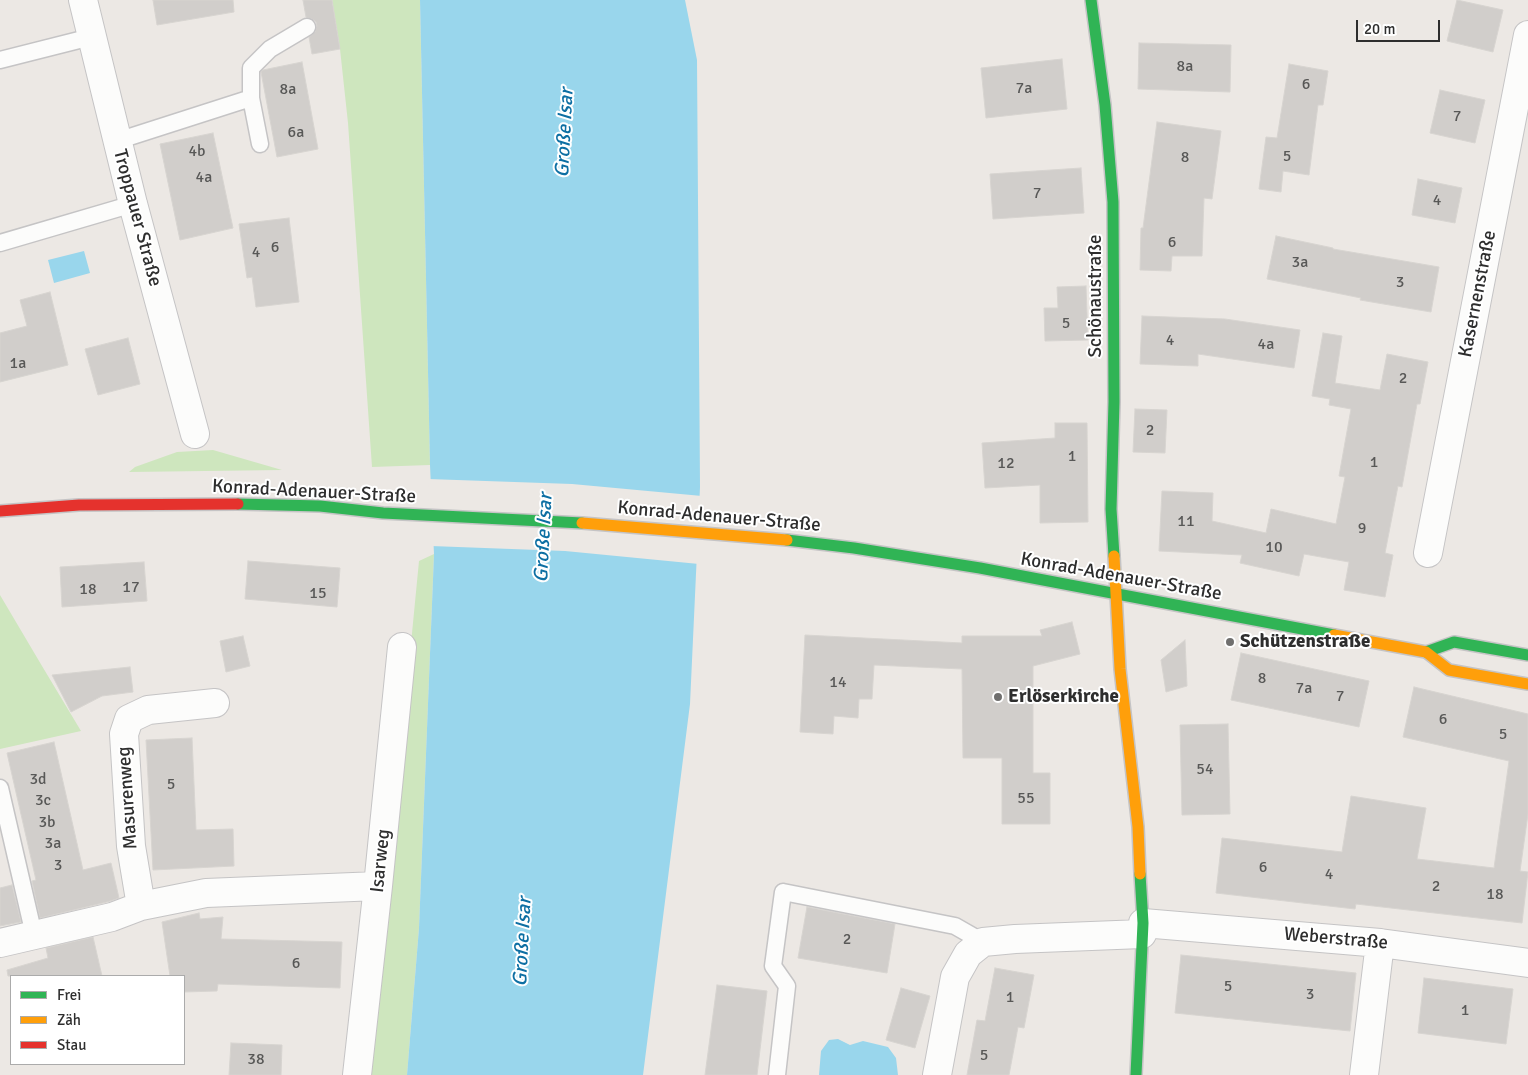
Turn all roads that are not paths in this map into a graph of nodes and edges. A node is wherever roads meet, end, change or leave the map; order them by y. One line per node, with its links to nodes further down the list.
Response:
1 (83, 0): 5 (street, Troppauer Straße)
2 (1091, 0): 15 (main road, Schönaustraße)
3 (307, 27): 7 (lane)
4 (1528, 35): 14 (street, Kasernenstraße)
5 (92, 37): 6 (lane); 8 (street, Troppauer Straße)
6 (0, 60)
7 (250, 98): 8 (lane); 9 (lane)
8 (117, 141): 10 (street, Troppauer Straße)
9 (260, 144)
10 (133, 204): 11 (lane); 12 (street, Troppauer Straße)
11 (0, 243)
12 (195, 434)
13 (0, 511): 15 (main road, Konrad-Adenauer-Straße)
14 (1428, 553)
15 (1116, 593): 17 (main road, Konrad-Adenauer-Straße); 24 (main road)
16 (402, 647): 22 (street, Isarweg)
17 (1426, 652): 18 (main road); 19 (main road, Konrad-Adenauer-Straße)
18 (1528, 655)
19 (1528, 684)
20 (215, 703): 23 (street, Masurenweg)
21 (0, 788): 25 (lane)
22 (378, 886): 23 (street); 30 (street, Isarweg)
23 (141, 906): 25 (street)
24 (1142, 928): 26 (street, Weberstraße); 28 (street, Weberstraße); 33 (main road)
25 (34, 935): 27 (street)
26 (983, 942): 31 (lane); 32 (street)
27 (0, 943)
28 (1380, 943): 29 (street, Weberstraße); 34 (street)
29 (1528, 963)
30 (357, 1075)
31 (777, 1075)
32 (937, 1075)
33 (1136, 1075)
34 (1364, 1075)

